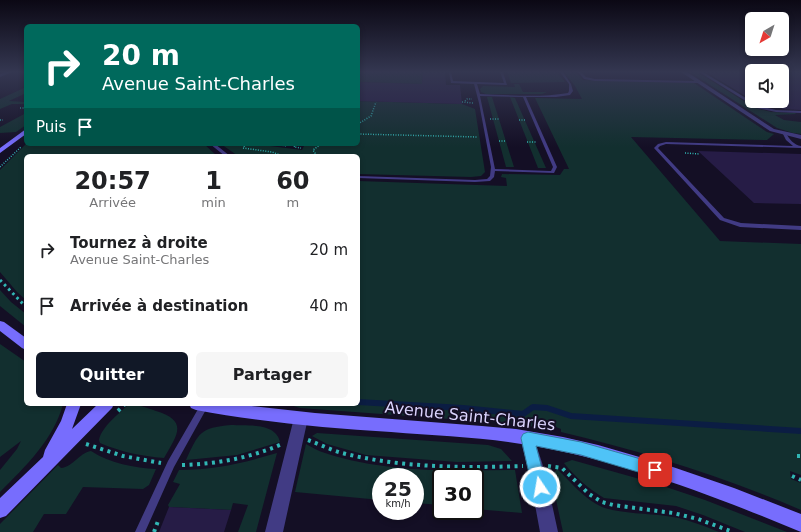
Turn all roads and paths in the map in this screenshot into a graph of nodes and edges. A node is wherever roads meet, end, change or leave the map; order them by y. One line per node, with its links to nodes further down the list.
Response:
1 (524, 96): 43 (lane)
2 (478, 97): 43 (lane)
3 (721, 97): 22 (street)
4 (740, 97): 12 (lane)
5 (472, 99): 8 (path)
6 (376, 102): 19 (path)
7 (462, 102): 8 (path)
8 (465, 102): 9 (path)
9 (473, 103)
10 (20, 108): 11 (path)
11 (24, 108)
12 (801, 112)
13 (493, 119): 14 (path)
14 (499, 119)
15 (0, 120): 16 (path)
16 (3, 120)
17 (519, 120): 18 (path)
18 (524, 120)
19 (360, 123)
20 (24, 133): 36 (street)
21 (360, 134): 23 (path)
22 (785, 134): 24 (street); 34 (lane)
23 (478, 137)
24 (801, 137)
25 (499, 141): 26 (path)
26 (505, 141)
27 (527, 142): 28 (path)
28 (534, 142)
29 (22, 145): 42 (path)
30 (215, 146): 38 (lane)
31 (244, 146): 39 (path)
32 (295, 146): 35 (path)
33 (318, 146): 40 (path)
34 (800, 147): 45 (lane)
35 (301, 148)
36 (0, 151)
37 (685, 153): 41 (path)
38 (225, 154)
39 (278, 154)
40 (315, 154)
41 (700, 154)
42 (0, 167)
43 (494, 170): 44 (lane)
44 (360, 177)
45 (801, 228)
46 (0, 280): 47 (path)
47 (24, 305)
48 (0, 325): 49 (street)
49 (24, 343)
50 (73, 406): 61 (street)
51 (105, 406): 61 (street)
52 (200, 406): 70 (lane)
53 (208, 406): 54 (street, Avenue Saint-Charles)
54 (301, 418): 55 (street, Avenue Saint-Charles); 71 (street)
55 (528, 438): 69 (street, Avenue Saint-Charles); 72 (street)
56 (309, 440): 62 (path)
57 (86, 444): 59 (path)
58 (278, 446): 60 (path)
59 (162, 463)
60 (182, 465)
61 (45, 466): 66 (street)
62 (514, 466)
63 (558, 467): 73 (path)
64 (792, 476): 65 (path)
65 (801, 480)
66 (0, 510)
67 (163, 522): 68 (path)
68 (157, 523)
69 (801, 523)
70 (140, 532)
71 (274, 532)
72 (549, 532)
73 (733, 532)

